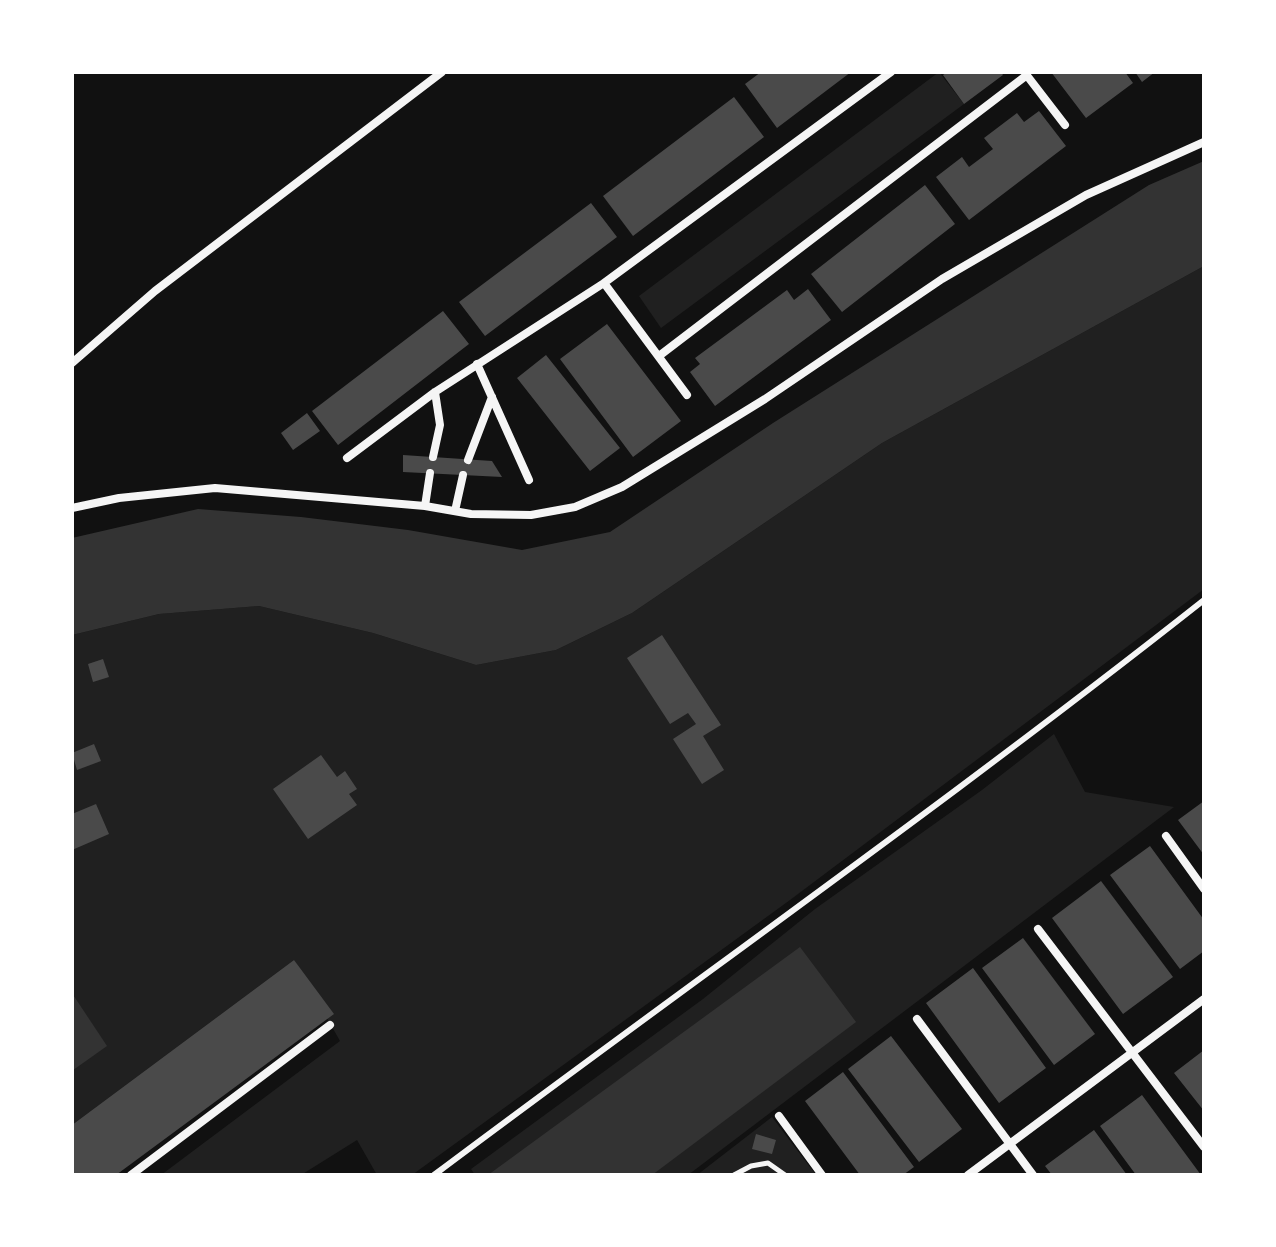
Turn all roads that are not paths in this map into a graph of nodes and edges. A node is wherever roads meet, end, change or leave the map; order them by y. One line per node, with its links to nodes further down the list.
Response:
1 (442, 72): 8 (street)
2 (891, 72): 6 (street)
3 (1026, 74): 4 (street); 7 (street)
4 (1065, 125)
5 (1204, 142): 21 (street)
6 (604, 283): 7 (street); 9 (street)
7 (659, 356): 11 (street)
8 (72, 363)
9 (477, 364): 10 (street); 12 (street)
10 (435, 392): 13 (street); 14 (street)
11 (687, 395)
12 (492, 397): 15 (street); 18 (street)
13 (433, 457)
14 (347, 458)
15 (468, 460)
16 (430, 473): 19 (street)
17 (463, 475): 21 (street)
18 (529, 480)
19 (425, 506): 20 (street); 21 (street)
20 (72, 508)
21 (455, 511)
22 (1204, 600): 34 (lane)
23 (1166, 836): 24 (street)
24 (1204, 889)
25 (1038, 929): 29 (street)
26 (1204, 999): 29 (street)
27 (917, 1019): 31 (street)
28 (330, 1025): 33 (street)
29 (1131, 1053): 31 (street); 32 (street)
30 (779, 1116): 35 (street)
31 (1009, 1144): 36 (street); 37 (street)
32 (1204, 1147)
33 (131, 1175)
34 (434, 1175)
35 (822, 1175)
36 (968, 1175)
37 (1033, 1175)

